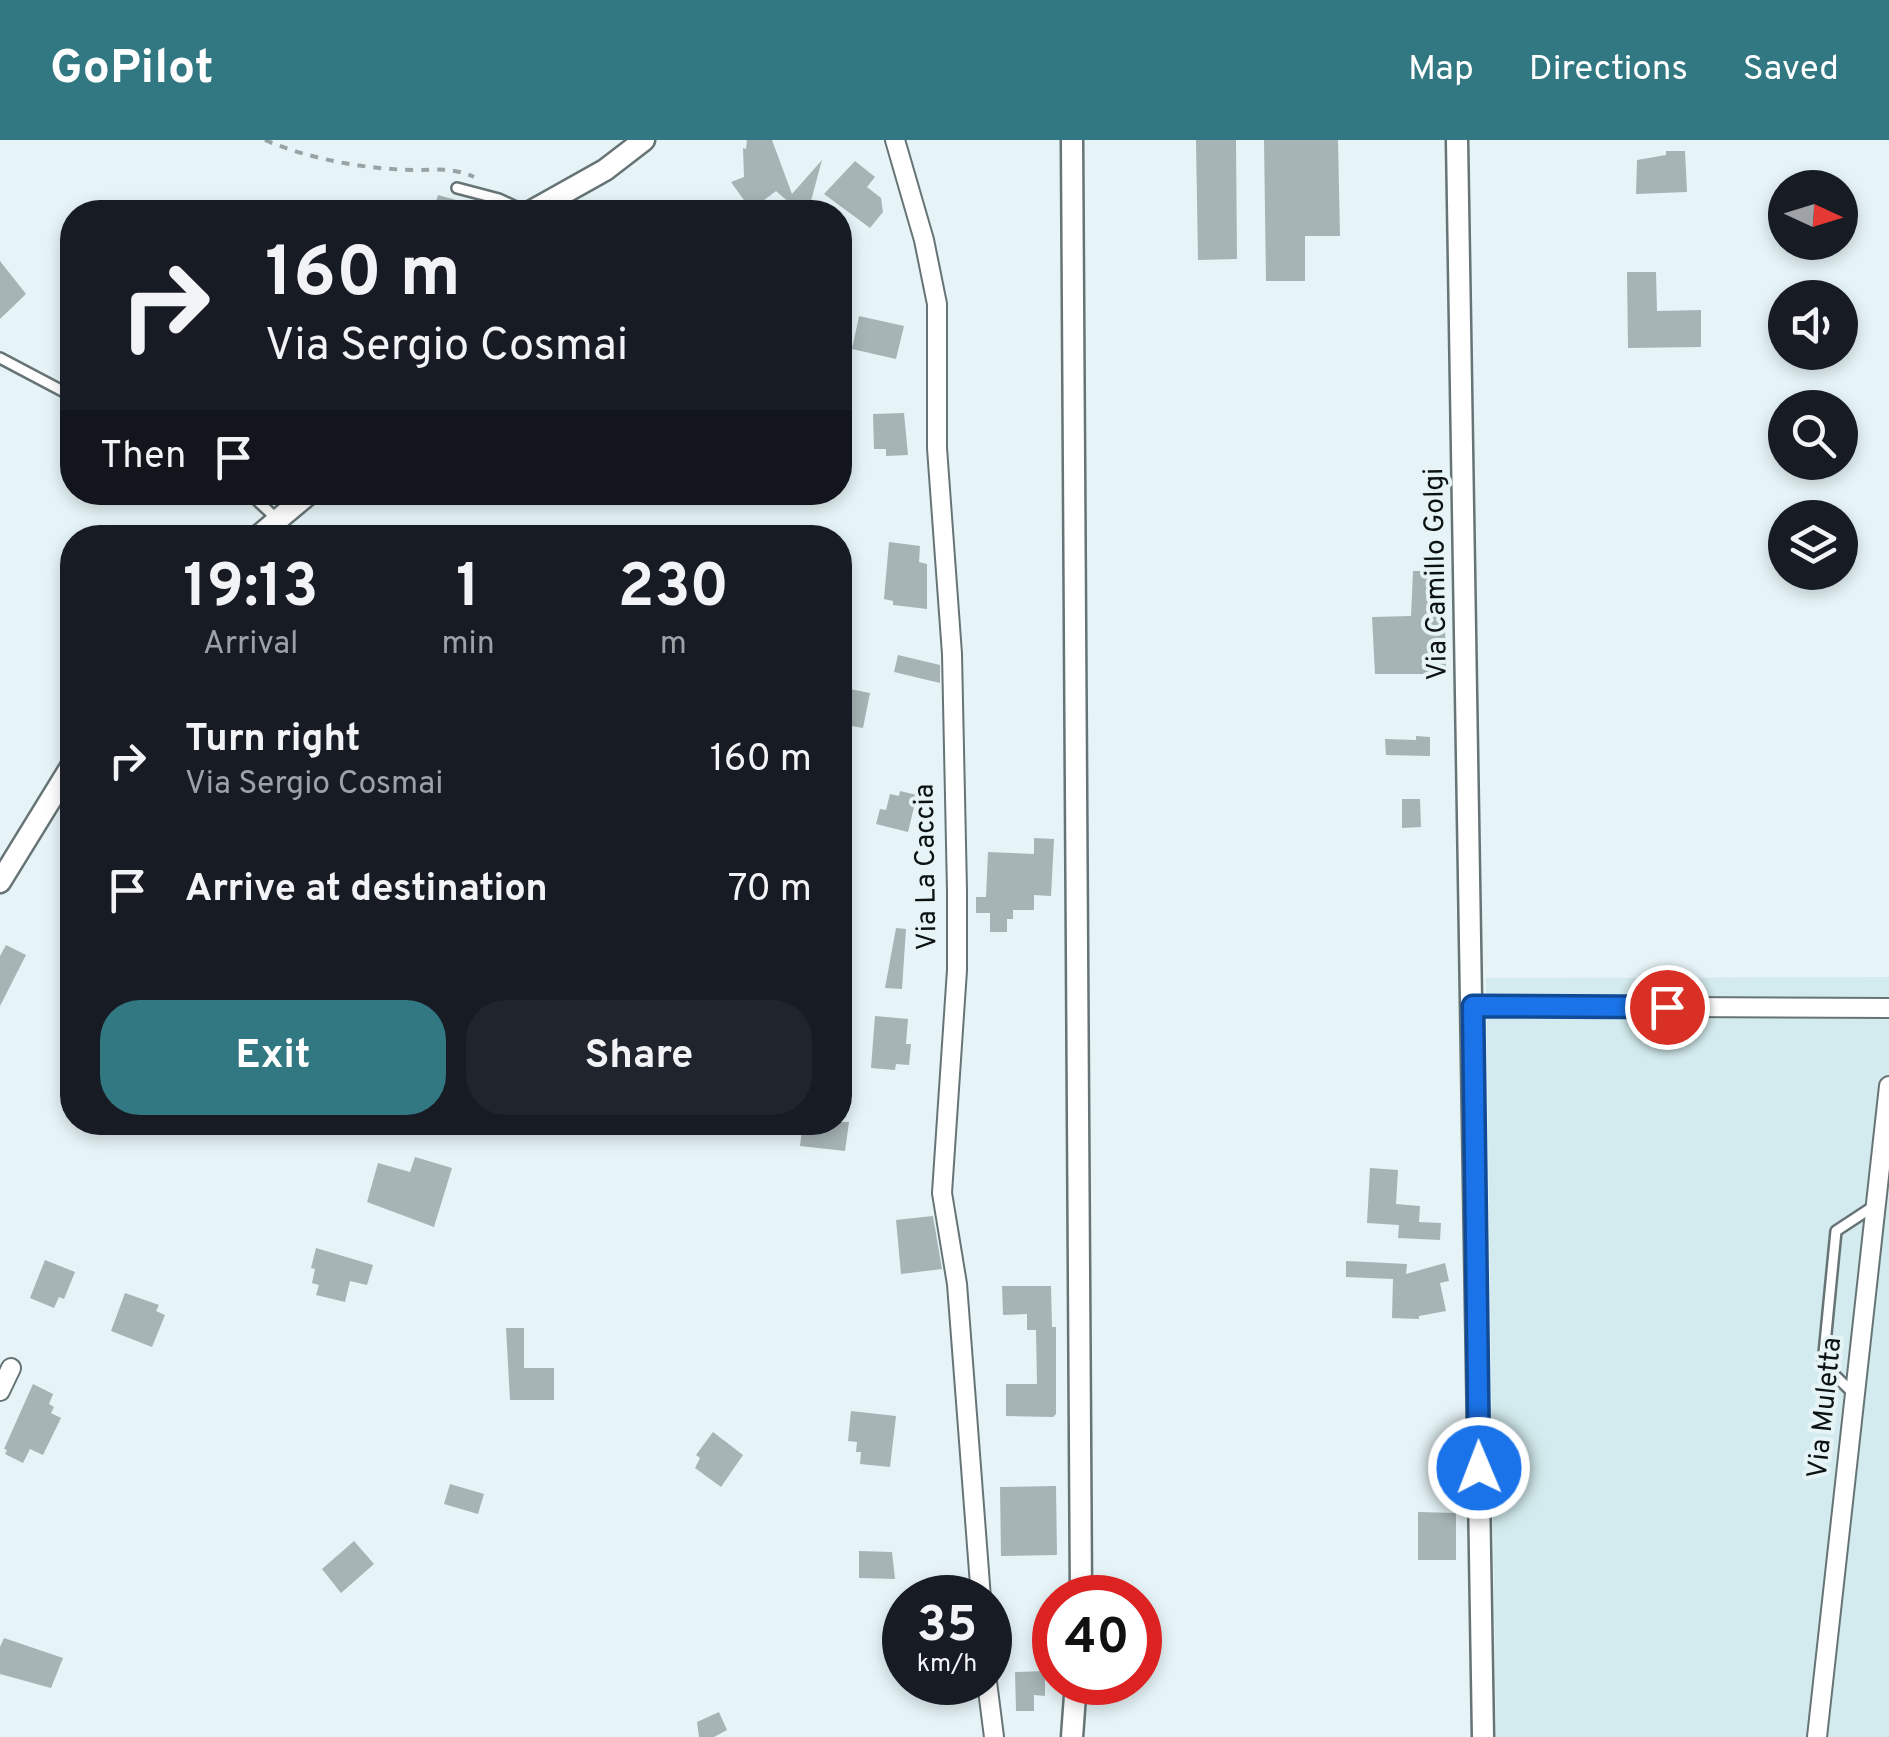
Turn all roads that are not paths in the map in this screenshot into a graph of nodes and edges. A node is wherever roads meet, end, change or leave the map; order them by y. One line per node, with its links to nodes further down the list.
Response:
1 (644, 140): 7 (street)
2 (895, 140): 23 (street, Via La Caccia)
3 (1072, 140): 24 (street)
4 (1457, 140): 16 (street, Via Camillo Golgi)
5 (457, 188): 6 (lane)
6 (503, 200)
7 (550, 200)
8 (0, 358): 9 (lane)
9 (60, 390)
10 (262, 505): 12 (lane)
11 (295, 505): 12 (street)
12 (277, 519): 13 (street)
13 (270, 525)
14 (60, 784): 15 (street)
15 (0, 882)
16 (1473, 1006): 17 (street); 29 (street, Via Camillo Golgi)
17 (1889, 1008)
18 (1889, 1086): 19 (street, Via Muletta)
19 (1876, 1204): 22 (street, Via Muletta); 22 (lane)
20 (11, 1368): 21 (street)
21 (0, 1391)
22 (1855, 1394): 30 (street, Via Muletta)
23 (979, 1575)
24 (1080, 1575)
25 (990, 1705): 27 (street)
26 (1074, 1705): 28 (street)
27 (994, 1737)
28 (1072, 1737)
29 (1482, 1737)
30 (1817, 1737)

